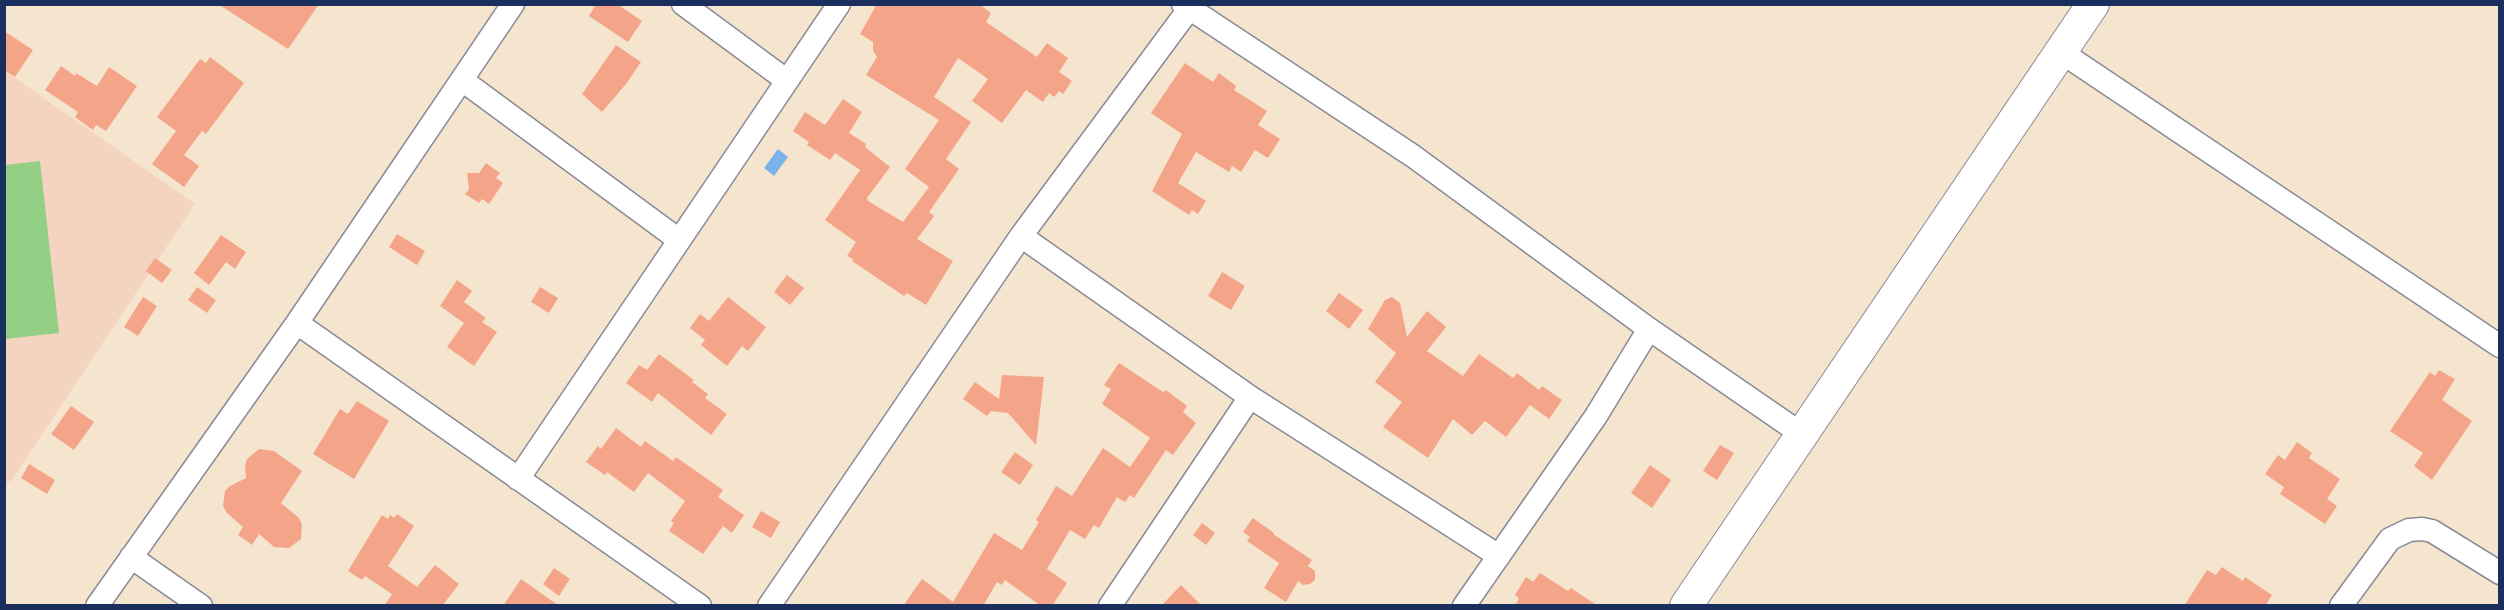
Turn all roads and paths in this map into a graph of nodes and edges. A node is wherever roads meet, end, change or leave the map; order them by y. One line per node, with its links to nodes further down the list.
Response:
1 (513, 4): 7 (street)
2 (684, 4): 8 (street)
3 (839, 4): 8 (street)
4 (2093, 4): 6 (street)
5 (1186, 7): 9 (street); 12 (street)
6 (2061, 52): 13 (street); 15 (street)
7 (462, 80): 10 (street); 11 (street)
8 (786, 80): 10 (street)
9 (1021, 236): 14 (street); 24 (street)
10 (679, 240): 16 (street)
11 (297, 323): 16 (street); 18 (street)
12 (1649, 329): 15 (street); 17 (street)
13 (2499, 346)
14 (1250, 397): 17 (street); 20 (street)
15 (1803, 435): 26 (street)
16 (518, 479): 23 (street)
17 (1499, 556): 25 (street)
18 (131, 557): 21 (street); 22 (street)
19 (2499, 573): 27 (street)
20 (1111, 605)
21 (97, 606)
22 (201, 606)
23 (700, 606)
24 (769, 606)
25 (1464, 606)
26 (1686, 606)
27 (2341, 606)

